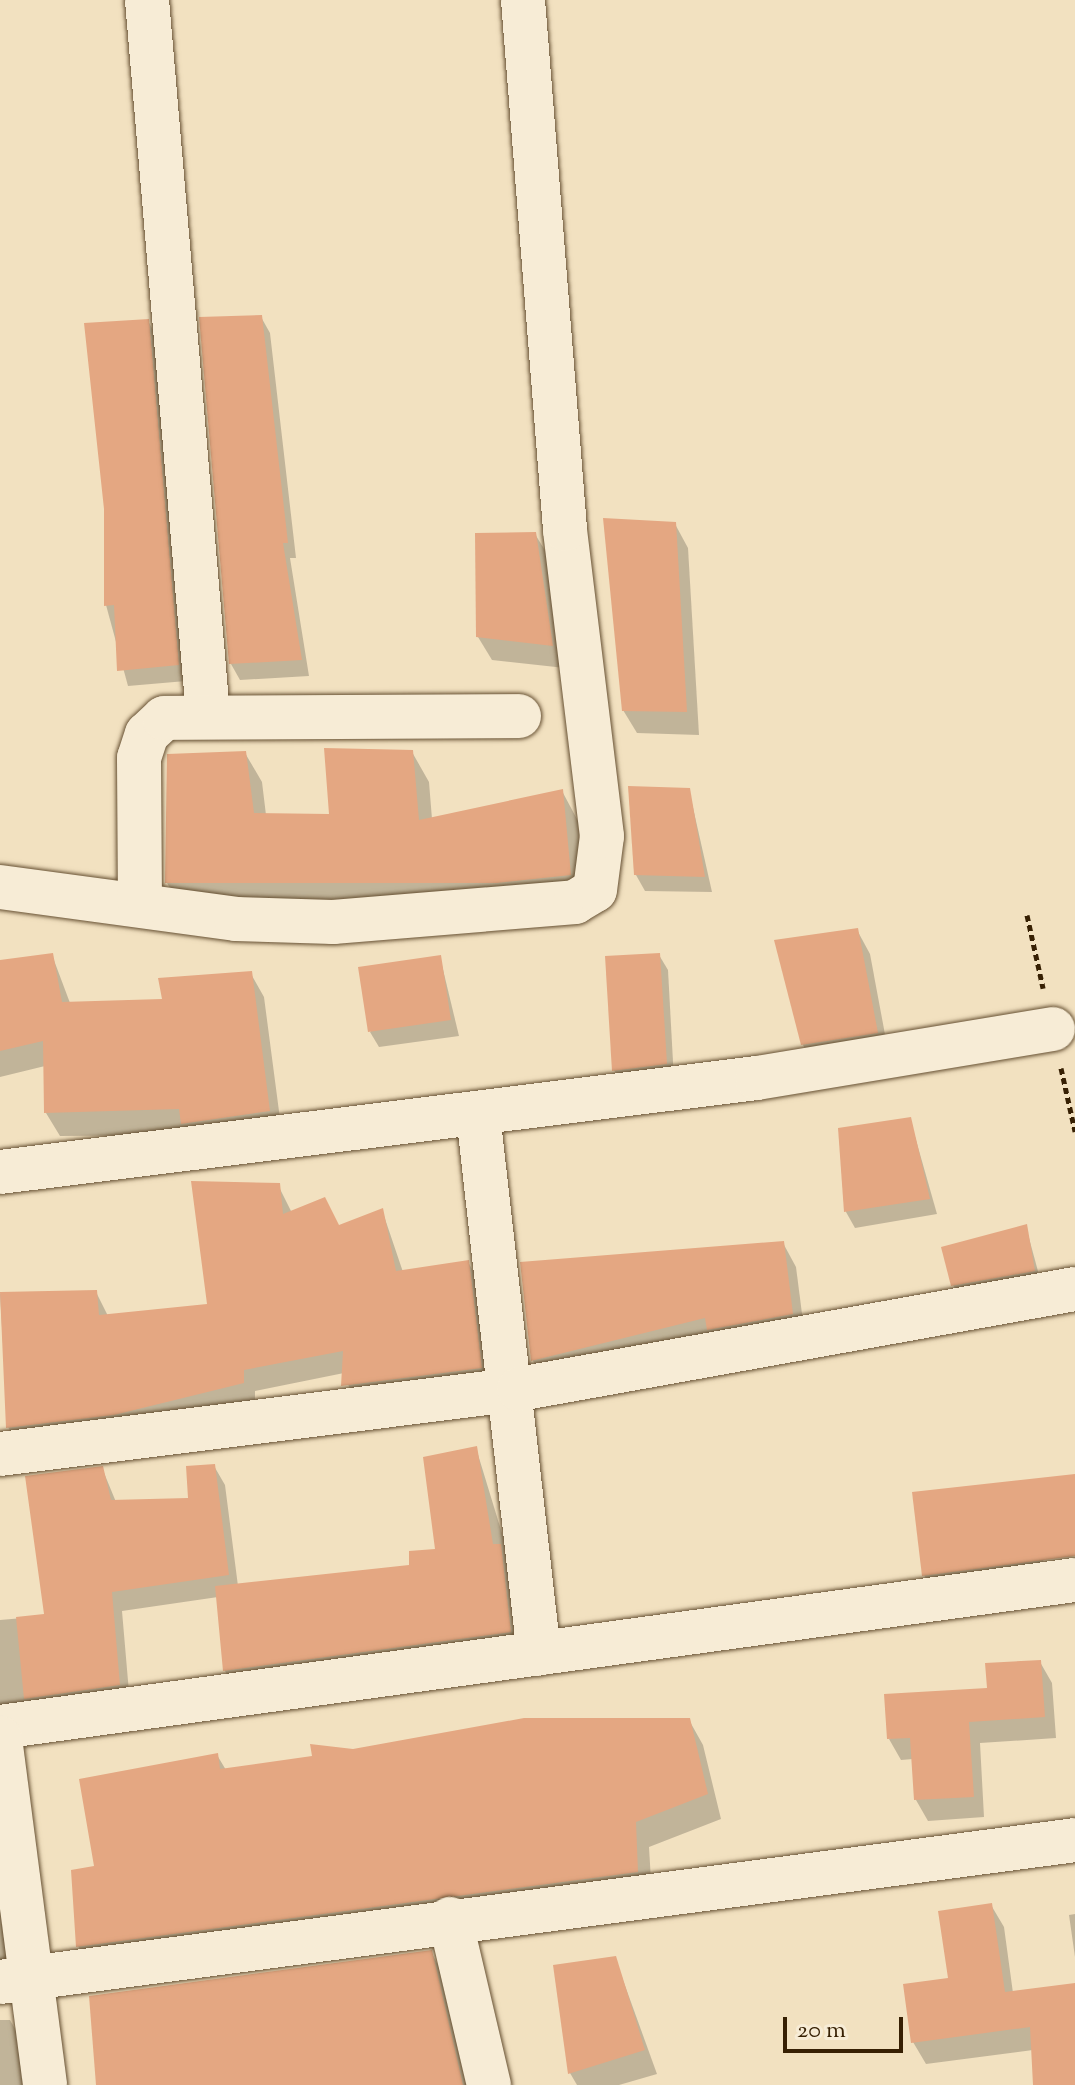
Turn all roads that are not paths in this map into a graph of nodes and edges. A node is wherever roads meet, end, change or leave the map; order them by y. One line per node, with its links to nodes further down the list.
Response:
1 (147, 0): 3 (street)
2 (523, 0): 6 (street)
3 (208, 715): 4 (street); 6 (street)
4 (519, 716)
5 (0, 887): 6 (street)
6 (140, 904)
7 (1053, 1029): 8 (street)
8 (478, 1114): 9 (street); 11 (street)
9 (0, 1172)
10 (1075, 1289): 11 (street)
11 (503, 1391): 12 (street); 14 (street)
12 (0, 1454)
13 (1075, 1580): 14 (street)
14 (539, 1654): 15 (street)
15 (0, 1727)
16 (0, 1738): 19 (street)
17 (1075, 1840): 18 (street)
18 (450, 1919): 19 (street); 21 (street)
19 (16, 1980): 20 (street)
20 (45, 2085)
21 (489, 2085)

